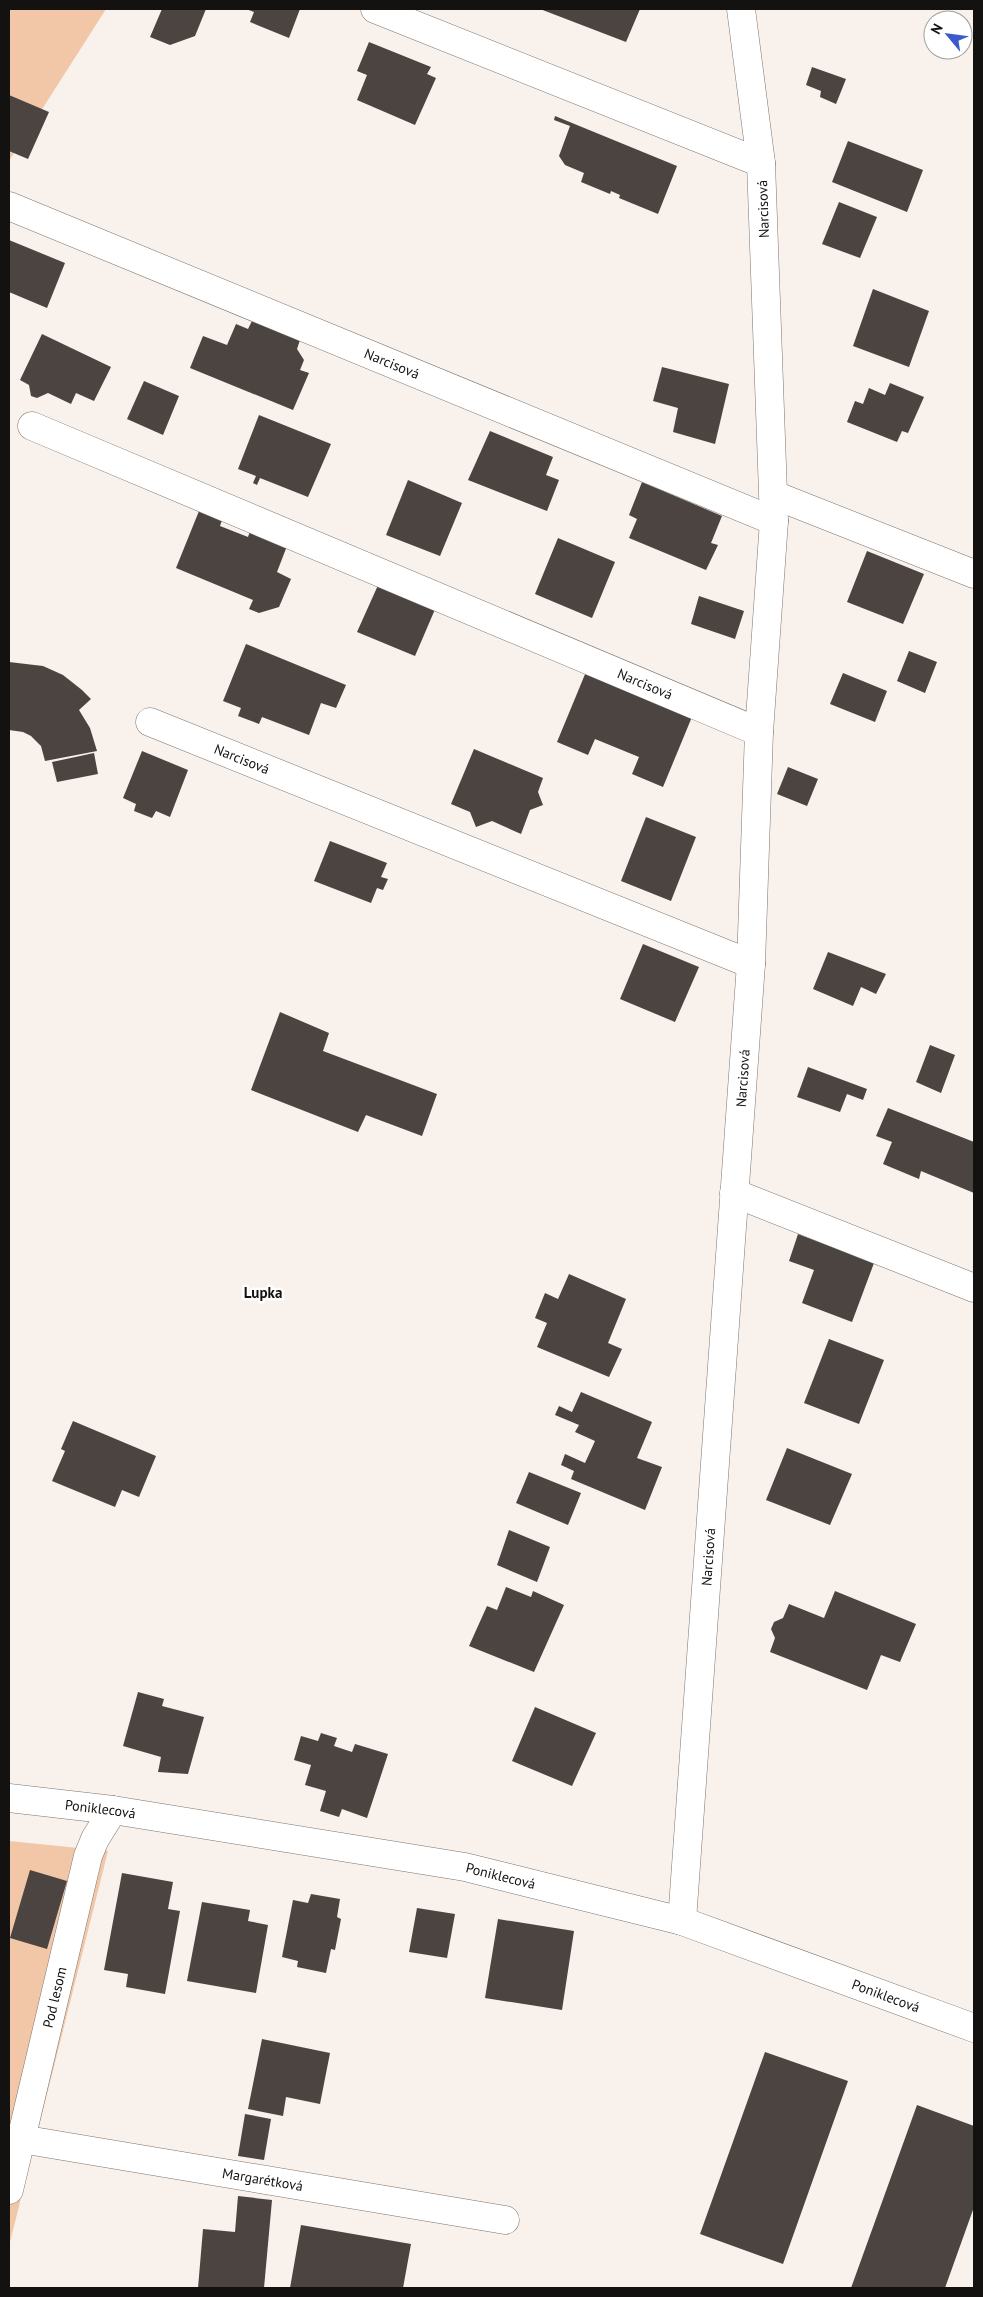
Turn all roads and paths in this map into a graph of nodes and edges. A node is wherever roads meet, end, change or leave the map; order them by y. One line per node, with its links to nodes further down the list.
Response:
1 (375, 9): 3 (street, Narcisová)
2 (741, 9): 3 (street, Narcisová)
3 (761, 163): 6 (street, Narcisová)
4 (9, 206): 6 (street, Narcisová)
5 (32, 426): 9 (street, Narcisová)
6 (774, 508): 7 (street, Narcisová); 9 (street, Narcisová)
7 (974, 574)
8 (150, 722): 10 (street, Narcisová)
9 (760, 732): 10 (street, Narcisová)
10 (750, 964): 11 (street, Narcisová)
11 (734, 1193): 12 (street); 15 (street, Narcisová)
12 (974, 1288)
13 (9, 1798): 14 (street, Poniklecová)
14 (112, 1810): 15 (street, Poniklecová); 17 (street, Pod lesom)
15 (682, 1921): 16 (street, Poniklecová)
16 (974, 2028)
17 (21, 2139): 18 (street, Pod lesom); 19 (street, Margarétková)
18 (9, 2190)
19 (505, 2220)

